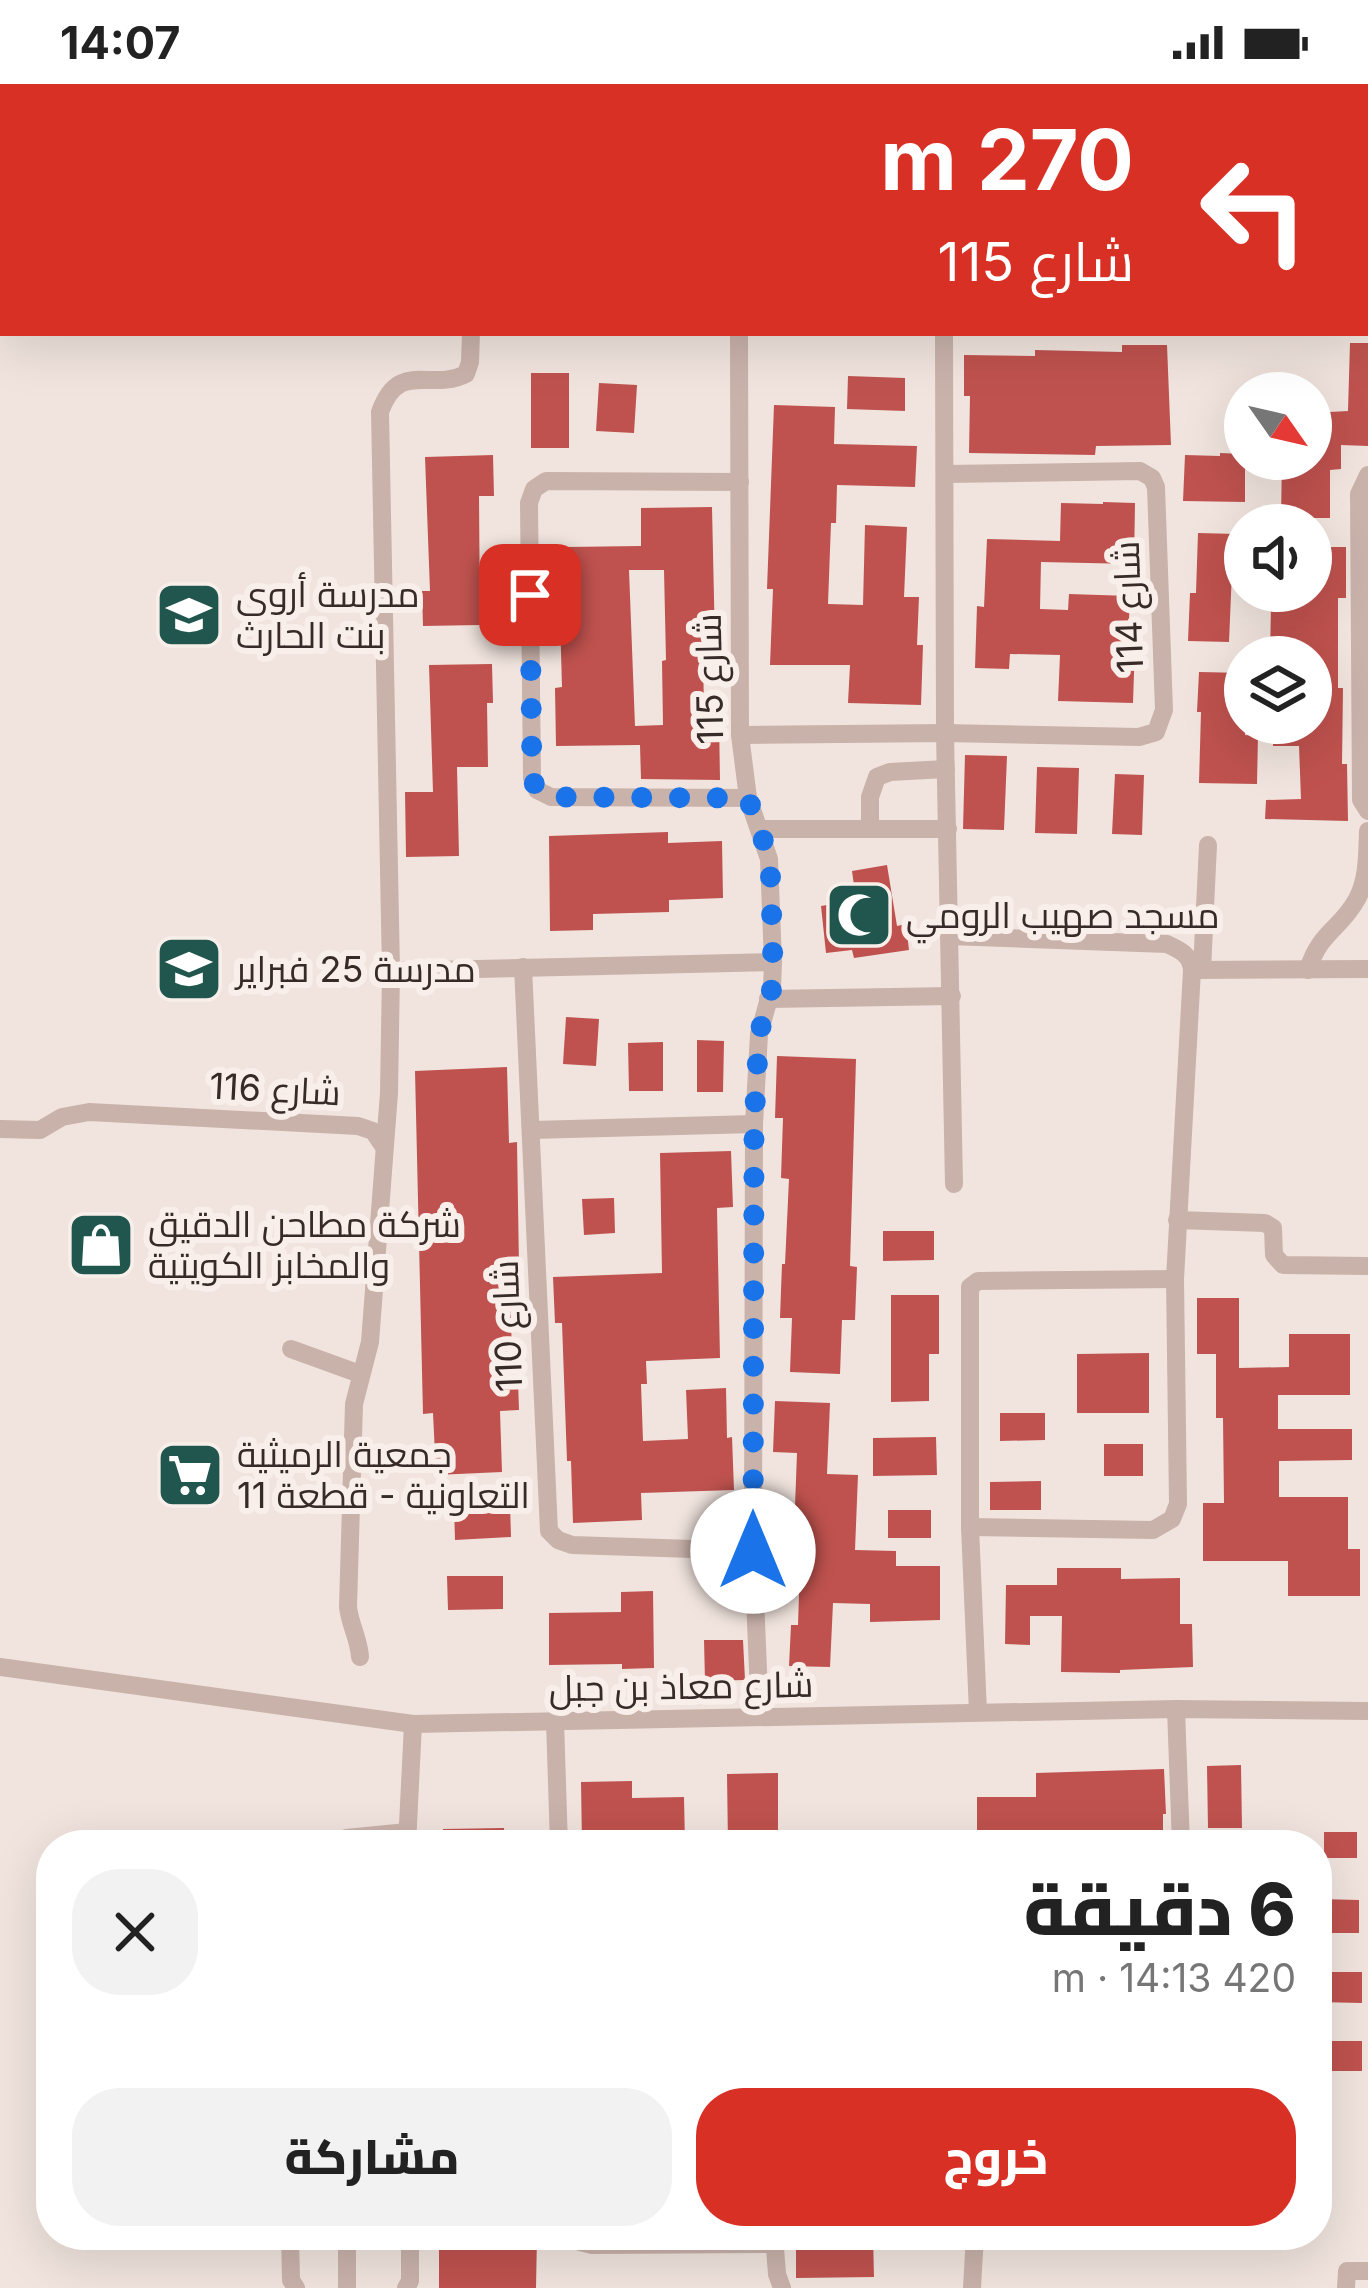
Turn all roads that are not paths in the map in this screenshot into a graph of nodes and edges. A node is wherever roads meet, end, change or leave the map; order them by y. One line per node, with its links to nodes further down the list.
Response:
1 (471, 336): 21 (street)
2 (739, 336): 6 (street, شارع 115)
3 (944, 336): 4 (street)
4 (945, 474): 7 (street); 7 (street, شارع 114)
5 (1368, 475): 11 (street)
6 (740, 482): 8 (street, شارع 115); 10 (street, شارع 115)
7 (945, 733): 8 (street, شارع 114); 9 (street)
8 (740, 735): 10 (street, شارع 115)
9 (946, 769): 12 (street); 13 (street)
10 (748, 798): 14 (street)
11 (1368, 811)
12 (870, 829): 13 (street); 14 (street)
13 (948, 829): 17 (street)
14 (760, 830): 18 (street)
15 (1368, 832): 23 (street)
16 (1208, 845): 22 (street)
17 (950, 936): 22 (street); 24 (street)
18 (773, 962): 19 (street); 25 (street)
19 (523, 967): 21 (street); 28 (street)
20 (1368, 969): 23 (street)
21 (391, 970): 29 (street)
22 (1197, 970): 23 (street); 31 (street)
23 (1308, 970)
24 (952, 996): 25 (street); 30 (street)
25 (768, 999): 26 (street)
26 (754, 1124): 28 (street); 37 (street)
27 (0, 1130): 29 (street, شارع 116)
28 (532, 1130): 37 (street, شارع 110)
29 (384, 1147): 35 (street)
30 (954, 1184)
31 (1177, 1220): 32 (street); 33 (street)
32 (1368, 1266)
33 (1175, 1280): 36 (street); 36 (street)
34 (291, 1349): 35 (street)
35 (360, 1374): 38 (street)
36 (970, 1527): 42 (street)
37 (753, 1551): 43 (street)
38 (359, 1657)
39 (0, 1667): 45 (street, شارع معاذ بن جبل)
40 (1176, 1709): 41 (street, شارع معاذ بن جبل); 42 (street, شارع معاذ بن جبل); 48 (street)
41 (1368, 1711)
42 (978, 1712): 43 (street, شارع معاذ بن جبل)
43 (760, 1717): 44 (street, شارع معاذ بن جبل)
44 (555, 1721): 45 (street, شارع معاذ بن جبل); 47 (street)
45 (413, 1724): 46 (street)
46 (407, 1830)
47 (559, 1830)
48 (1180, 1830)
49 (290, 2250): 56 (street)
50 (347, 2250): 57 (street)
51 (410, 2250): 58 (street)
52 (775, 2250): 59 (street)
53 (974, 2250): 60 (street)
54 (1368, 2271): 55 (street)
55 (1346, 2279)
56 (296, 2288)
57 (347, 2288)
58 (406, 2288)
59 (782, 2288)
60 (972, 2288)

